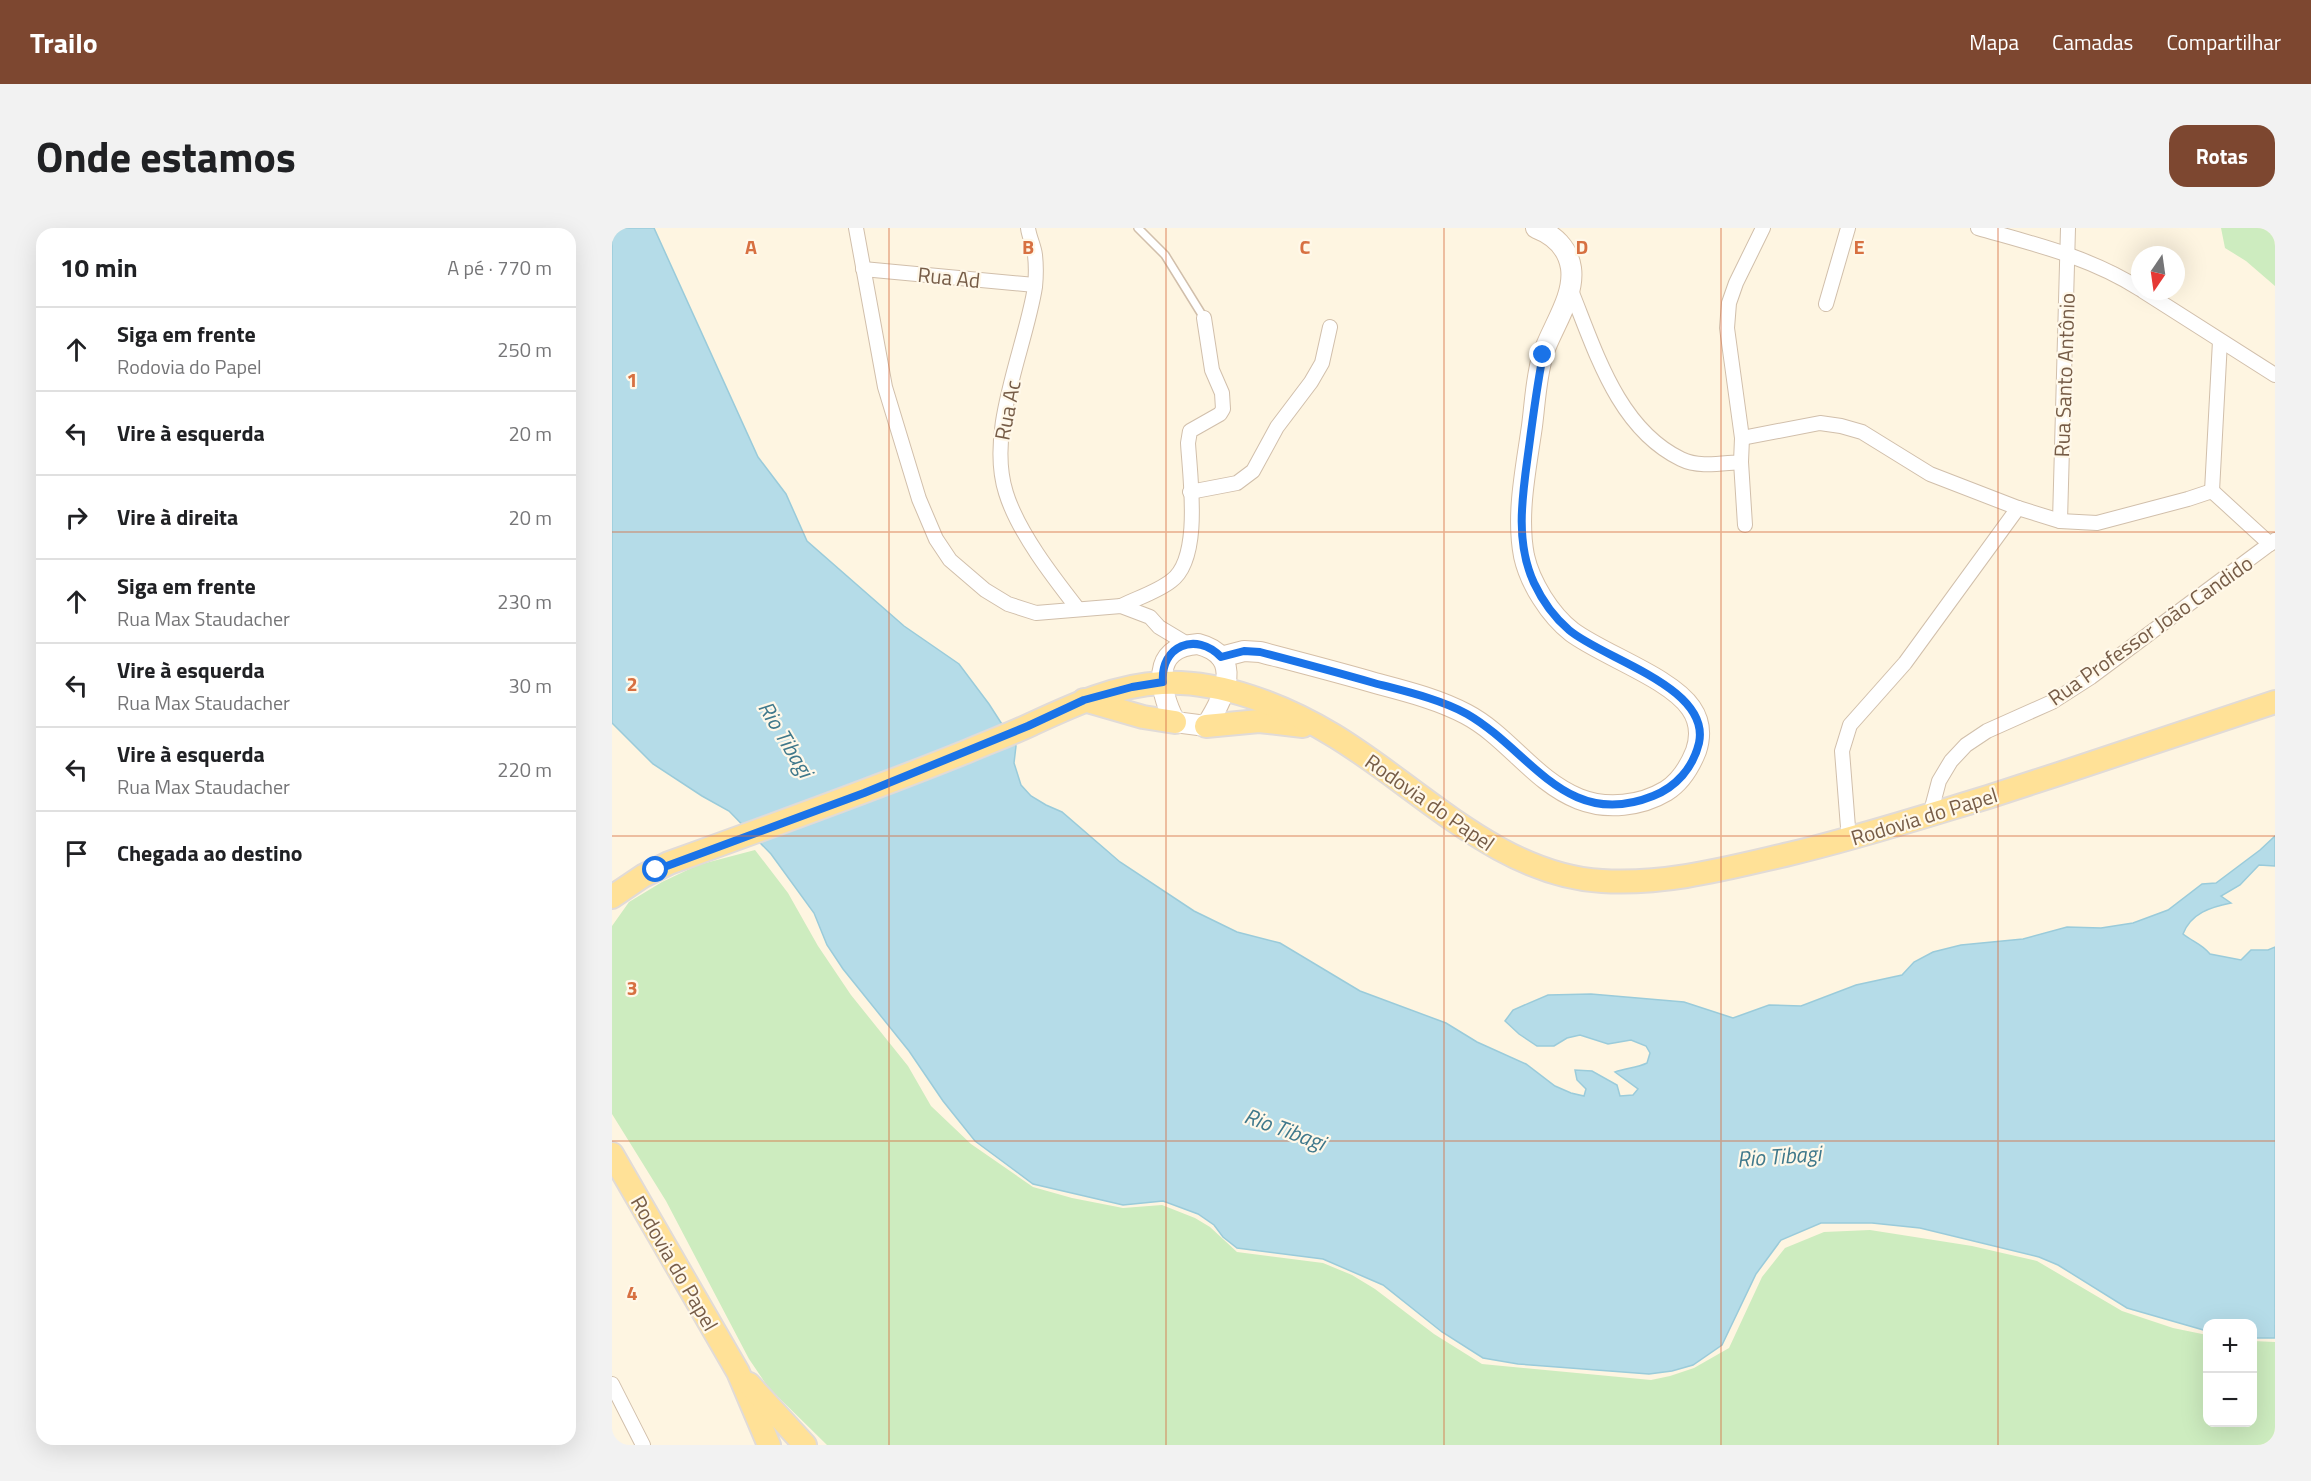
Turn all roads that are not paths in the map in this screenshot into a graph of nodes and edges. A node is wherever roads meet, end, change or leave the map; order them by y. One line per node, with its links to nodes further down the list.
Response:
1 (856, 228): 10 (street)
2 (1028, 228): 12 (street, Rua Ac)
3 (1138, 228): 16 (lane)
4 (1536, 228): 13 (main road)
5 (1763, 228): 20 (street)
6 (1848, 228): 15 (street)
7 (1978, 228): 9 (street)
8 (2068, 228): 9 (street, Rua Santo Antônio)
9 (2068, 254): 11 (street); 25 (street, Rua Santo Antônio)
10 (863, 269): 12 (street, Rua Ad); 29 (street)
11 (2131, 284)
12 (1035, 285): 29 (street, Rua Ac)
13 (1570, 288): 21 (street); 33 (main road)
14 (2156, 300): 18 (street)
15 (1826, 304)
16 (1204, 318): 23 (street)
17 (1330, 327): 23 (street)
18 (2220, 341): 19 (street); 22 (street)
19 (2275, 375)
20 (1742, 438): 21 (street); 24 (street)
21 (1741, 462): 26 (street)
22 (2212, 491): 25 (street); 27 (street)
23 (1190, 492): 28 (street)
24 (2018, 508): 25 (street); 42 (street)
25 (2060, 521)
26 (1745, 525)
27 (2273, 542): 41 (street, Rua Professor João Candido)
28 (1121, 606): 29 (street); 30 (street)
29 (1078, 609)
30 (1159, 627): 31 (street); 32 (street)
31 (1189, 645): 32 (main road); 33 (main road)
32 (1169, 655): 34 (main road)
33 (1221, 657): 35 (main road)
34 (1163, 682): 35 (main road, Rodovia do Papel); 36 (main road, Rodovia do Papel); 38 (main road)
35 (1225, 689): 39 (main road); 40 (main road, Rodovia do Papel)
36 (1084, 700): 38 (main road); 43 (main road, Rodovia do Papel)
37 (2275, 702): 41 (main road, Rodovia do Papel)
38 (1175, 722): 39 (main road)
39 (1206, 726): 40 (main road)
40 (1334, 735): 42 (main road, Rodovia do Papel)
41 (1930, 815): 42 (main road, Rodovia do Papel)
42 (1849, 840)
43 (612, 897)
44 (612, 1154): 45 (main road, Rodovia do Papel)
45 (738, 1372): 48 (main road, Rodovia do Papel); 49 (main road, Rodovia do Papel)
46 (612, 1384): 47 (street)
47 (644, 1445)
48 (769, 1445)
49 (805, 1445)

